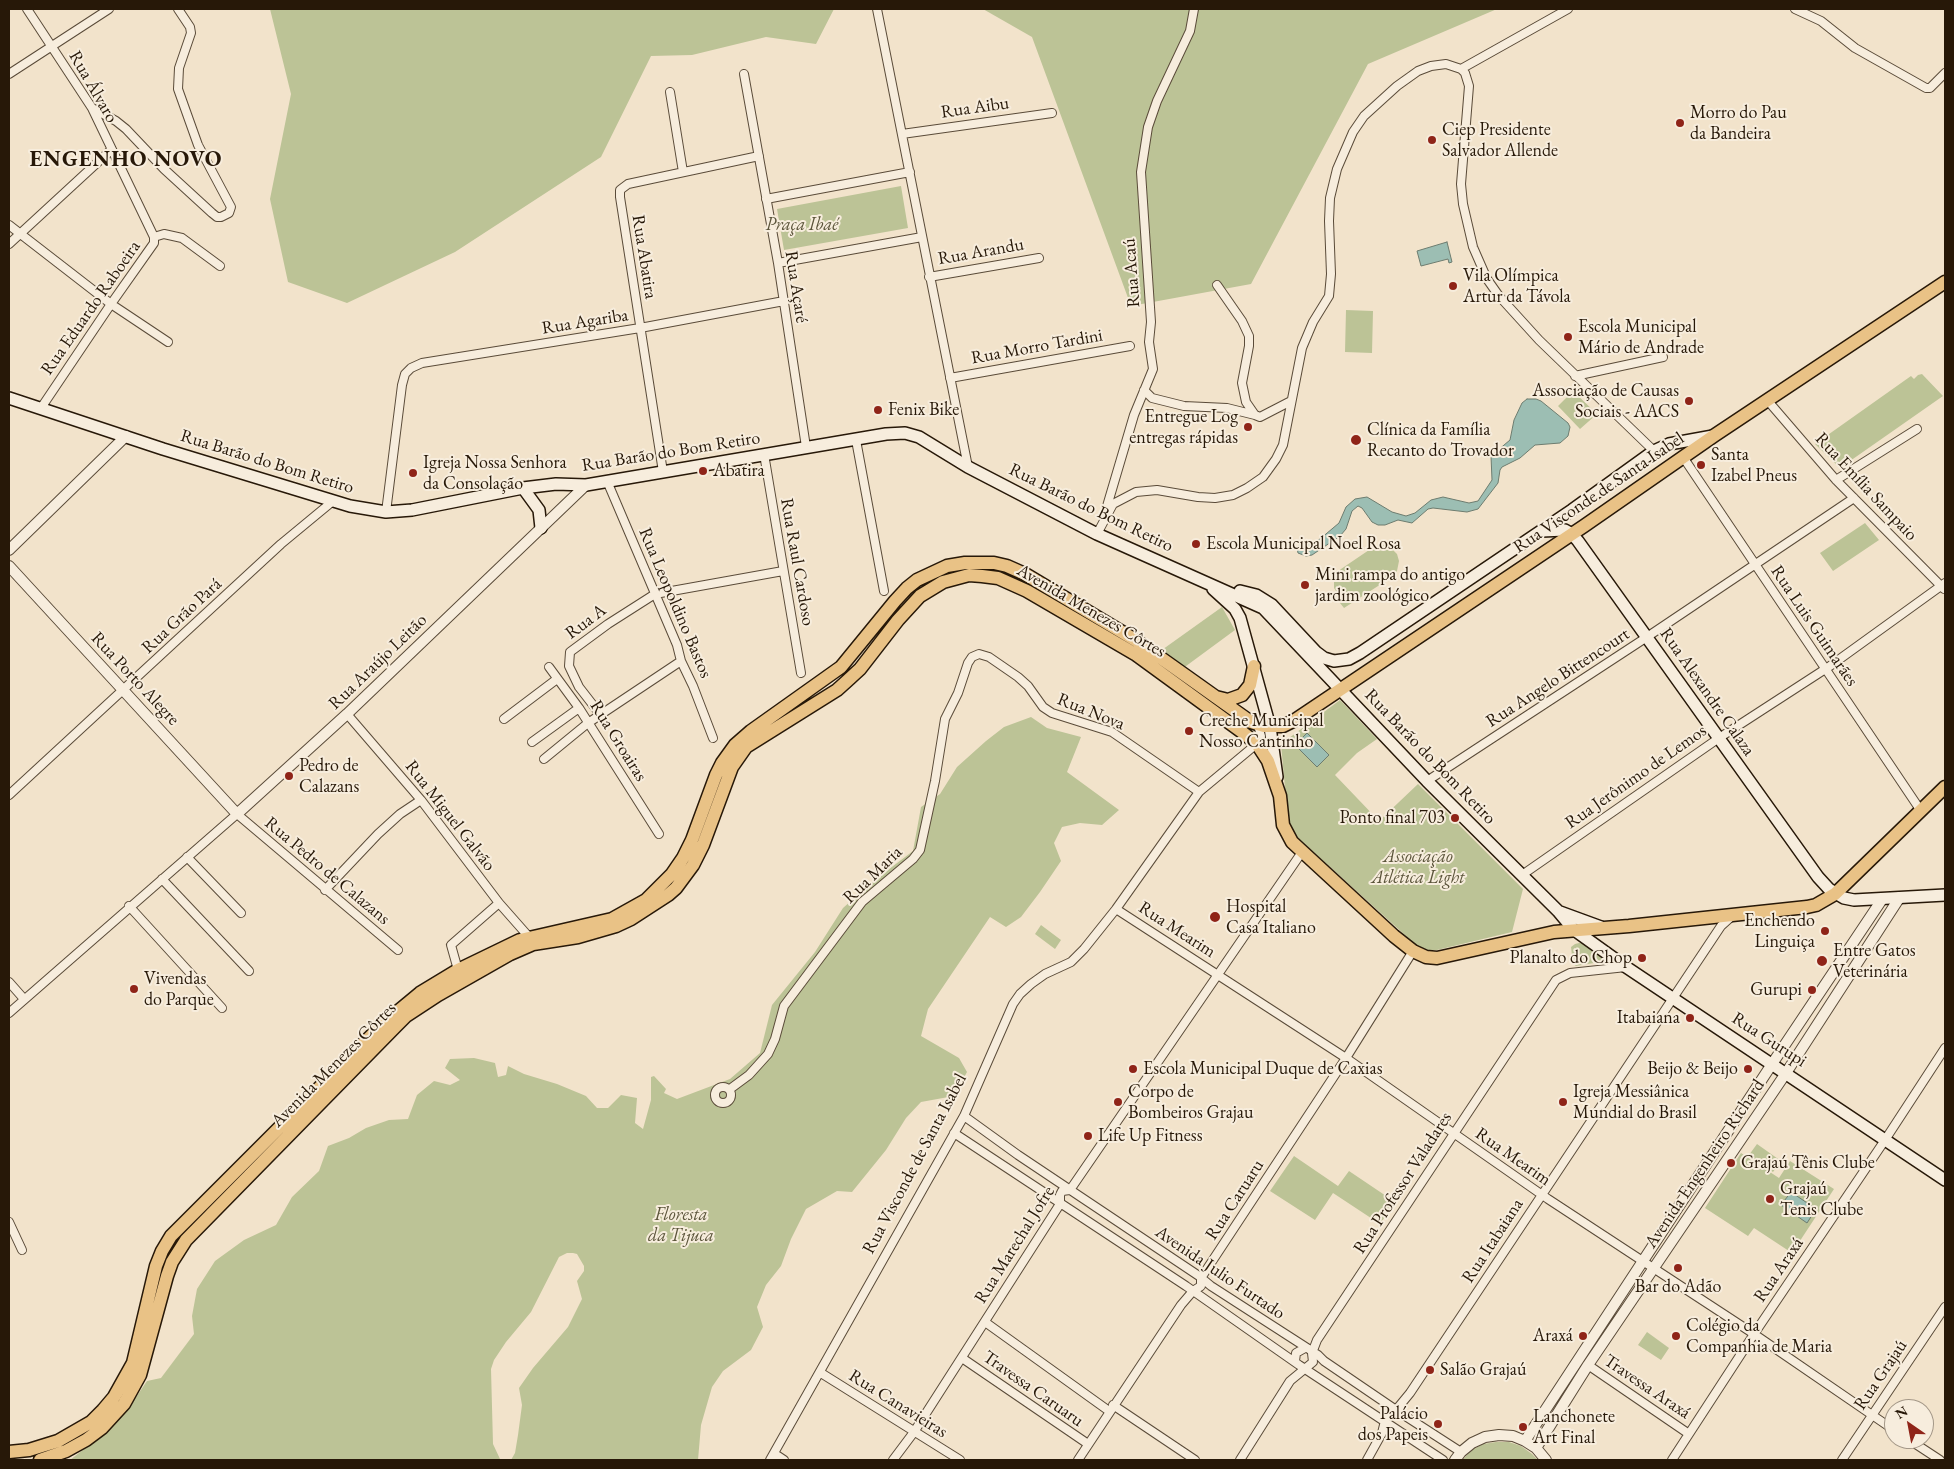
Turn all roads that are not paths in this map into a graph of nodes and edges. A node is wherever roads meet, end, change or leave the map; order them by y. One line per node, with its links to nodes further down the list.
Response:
1 (27, 9): 8 (street, Rua Álvaro)
2 (109, 9): 8 (street)
3 (178, 9): 14 (street)
4 (877, 9): 16 (street)
5 (1194, 9): 41 (street, Rua Acaú)
6 (1568, 9): 9 (street)
7 (1795, 9): 10 (street)
8 (51, 45): 11 (street); 14 (street, Rua Álvaro)
9 (1461, 69): 39 (street); 43 (street)
10 (1945, 73)
11 (9, 74)
12 (744, 74): 18 (street, Rua Açaré)
13 (670, 92): 19 (street)
14 (92, 108): 17 (street, Rua Álvaro)
15 (1052, 113): 16 (street, Rua Aibu)
16 (902, 134): 20 (street)
17 (111, 150): 23 (street); 24 (street, Rua Álvaro)
18 (759, 156): 19 (street, Rua Abatira); 21 (street, Rua Açaré)
19 (683, 172): 35 (street, Rua Abatira)
20 (910, 172): 21 (street); 25 (street)
21 (766, 199): 28 (street, Rua Açaré)
22 (9, 226): 23 (street)
23 (20, 234): 26 (street); 34 (street)
24 (154, 237): 29 (street, Rua Eduardo Raboeira); 34 (street, Rua Eduardo Raboeira)
25 (922, 237): 28 (street); 30 (street)
26 (9, 244)
27 (1039, 258): 30 (street, Rua Arandu)
28 (778, 263): 33 (street, Rua Açaré)
29 (220, 266)
30 (929, 277): 40 (street)
31 (1217, 286): 46 (street)
32 (1944, 286): 44 (main road, Rua Visconde de Santa Isabel)
33 (784, 301): 35 (street, Rua Agariba); 51 (street, Rua Açaré)
34 (110, 304): 36 (street); 45 (street, Rua Eduardo Raboeira)
35 (640, 328): 56 (street, Rua Abatira); 63 (street, Rua Agariba)
36 (168, 342)
37 (1130, 346): 40 (street, Rua Morro Tardini)
38 (1663, 357): 39 (street)
39 (1575, 376): 52 (street)
40 (950, 378): 55 (street)
41 (1144, 390): 46 (street); 66 (street, Rua Acaú)
42 (9, 398): 45 (main road, Rua Barão do Bom Retiro)
43 (1291, 401): 46 (street); 66 (street)
44 (1768, 401): 48 (main road, Rua Visconde de Santa Isabel); 57 (street, Rua Emília Sampaio)
45 (40, 408): 49 (main road, Rua Barão do Bom Retiro)
46 (1255, 415)
47 (1917, 429): 57 (street)
48 (1715, 435): 52 (main road, Rua Barão do Bom Retiro); 54 (main road, Rua Visconde de Santa Isabel)
49 (126, 436): 62 (main road, Rua Barão do Bom Retiro); 68 (street)
50 (856, 440): 51 (main road, Rua Barão do Bom Retiro); 55 (main road, Rua Barão do Bom Retiro); 74 (street)
51 (806, 447): 53 (main road, Rua Barão do Bom Retiro)
52 (1654, 451): 65 (main road, Rua Barão do Bom Retiro)
53 (764, 454): 56 (main road, Rua Barão do Bom Retiro); 71 (street, Rua Raul Cardoso)
54 (1683, 457): 67 (main road, Rua Visconde de Santa Isabel); 69 (street, Rua Luis Guimarães)
55 (968, 467): 66 (main road, Rua Barão do Bom Retiro)
56 (663, 472): 58 (main road, Rua Barão do Bom Retiro)
57 (1836, 480): 61 (street, Rua Emília Sampaio)
58 (607, 481): 59 (main road, Rua Barão do Bom Retiro); 75 (street, Rua Leopoldino Bastos)
59 (586, 485): 60 (main road, Rua Barão do Bom Retiro); 64 (street, Rua Araújo Leitão)
60 (523, 488): 63 (main road, Rua Barão do Bom Retiro); 64 (main road)
61 (1854, 498): 69 (street, Rua Angelo Bittencourt); 73 (street, Rua Emília Sampaio)
62 (333, 501): 63 (main road, Rua Barão do Bom Retiro); 84 (street, Rua Grão Pará)
63 (386, 512)
64 (541, 528): 88 (street, Rua Araújo Leitão)
65 (1540, 531): 67 (main road); 72 (main road, Rua Barão do Bom Retiro)
66 (1097, 534): 72 (main road, Rua Barão do Bom Retiro)
67 (1572, 534): 76 (main road, Rua Alexandre Calaza); 85 (main road, Rua Visconde de Santa Isabel)
68 (9, 550)
69 (1754, 565): 76 (street, Rua Angelo Bittencourt); 81 (street, Rua Luis Guimarães)
70 (9, 566): 84 (street, Rua Porto Alegre)
71 (783, 571): 75 (street); 82 (street, Rua Raul Cardoso)
72 (1201, 580): 79 (main road); 85 (main road, Rua Barão do Bom Retiro)
73 (1944, 587): 81 (street, Rua Jerônimo de Lemos)
74 (884, 591)
75 (655, 594): 78 (street, Rua Leopoldino Bastos); 89 (street, Rua A)
76 (1647, 637): 94 (main road, Rua Alexandre Calaza); 98 (street, Rua Angelo Bittencourt)
77 (979, 654): 100 (street, Rua Nova); 140 (street, Rua Maria)
78 (681, 661): 89 (street); 93 (street, Rua Leopoldino Bastos)
79 (1254, 666): 86 (main road); 92 (main road)
80 (549, 667): 83 (street, Rua Groairas)
81 (1825, 669): 94 (street, Rua Jerônimo de Lemos); 104 (street, Rua Luis Guimarães)
82 (801, 674)
83 (557, 679): 87 (street, Rua Groairas); 90 (street)
84 (124, 690): 101 (street, Rua Grão Pará); 105 (street, Rua Porto Alegre)
85 (1340, 690): 92 (main road, Rua Visconde de Santa Isabel); 98 (main road, Rua Barão do Bom Retiro)
86 (1208, 692): 92 (main road, Avenida Menezes Côrtes); 124 (main road, Avenida Menezes Côrtes)
87 (579, 708): 91 (street, Rua Groairas); 95 (street)
88 (347, 714): 103 (street, Rua Miguel Galvão); 105 (street, Rua Araújo Leitão)
89 (600, 714): 91 (street)
90 (504, 720)
91 (588, 722): 97 (street); 106 (street, Rua Groairas)
92 (1264, 726): 96 (street); 102 (main road)
93 (713, 738)
94 (1719, 738): 109 (street, Rua Jerônimo de Lemos); 112 (main road, Rua Alexandre Calaza)
95 (532, 742)
96 (1257, 744): 100 (street, Rua Visconde de Santa Isabel); 102 (main road, Avenida Menezes Côrtes); 179 (main road, Avenida Menezes Côrtes)
97 (544, 759)
98 (1427, 781): 109 (main road, Rua Barão do Bom Retiro)
99 (1945, 788): 104 (main road, Rua Barão do Bom Retiro)
100 (1199, 792): 118 (street, Rua Visconde de Santa Isabel)
101 (9, 795)
102 (1280, 796): 107 (main road, Avenida Menezes Côrtes)
103 (421, 800): 111 (street); 116 (street, Rua Miguel Galvão)
104 (1921, 811): 112 (main road, Rua Barão do Bom Retiro)
105 (237, 814): 108 (street, Rua Araújo Leitão); 111 (street, Rua Pedro de Calazans)
106 (659, 834)
107 (1302, 852): 126 (main road, Avenida Menezes Côrtes); 130 (street, Rua Marechal Jofre)
108 (187, 857): 110 (street, Rua Araújo Leitão); 120 (street)
109 (1522, 875): 119 (main road, Rua Barão do Bom Retiro)
110 (162, 879): 117 (street, Rua Araújo Leitão); 129 (street)
111 (325, 890): 125 (street, Rua Pedro de Calazans)
112 (1836, 894): 115 (main road); 121 (main road, Rua Barão do Bom Retiro)
113 (1945, 896): 114 (main road)
114 (1900, 897): 115 (main road); 139 (street, Avenida Engenheiro Richard)
115 (1883, 898): 138 (street, Avenida Engenheiro Richard)
116 (499, 903): 124 (street, Rua Miguel Galvão); 128 (street)
117 (129, 906): 133 (street, Rua Araújo Leitão); 134 (street)
118 (1116, 908): 130 (street, Rua Mearim); 141 (street, Rua Visconde de Santa Isabel)
119 (1558, 911): 122 (main road, Rua Barão do Bom Retiro); 123 (main road, Rua Barão do Bom Retiro)
120 (241, 912)
121 (1733, 915): 122 (main road, Rua Barão do Bom Retiro); 132 (street, Rua Itabaiana)
122 (1604, 928): 123 (main road, Rua Barão do Bom Retiro)
123 (1573, 930): 126 (main road); 127 (main road, Rua Gurupi)
124 (529, 937): 128 (main road, Avenida Menezes Côrtes)
125 (398, 950)
126 (1413, 951): 137 (street, Rua Caruaru)
127 (1626, 968): 132 (main road, Rua Gurupi); 143 (street, Rua Professor Valadares)
128 (458, 970): 176 (main road, Avenida Menezes Côrtes)
129 (249, 971)
130 (1218, 975): 137 (street, Rua Mearim); 146 (street, Rua Marechal Jofre)
131 (9, 982): 133 (street)
132 (1672, 998): 138 (main road, Rua Gurupi); 147 (street, Rua Itabaiana)
133 (24, 1000): 135 (street, Rua Araújo Leitão)
134 (222, 1008)
135 (9, 1013)
136 (1945, 1048): 144 (street, Rua Araxá)
137 (1346, 1058): 143 (street, Rua Mearim); 153 (street, Rua Caruaru)
138 (1772, 1064): 139 (main road, Rua Gurupi); 151 (street, Avenida Engenheiro Richard)
139 (1786, 1073): 144 (main road, Rua Gurupi); 152 (street, Avenida Engenheiro Richard)
140 (730, 1089)
141 (964, 1116): 142 (street, Rua Visconde de Santa Isabel); 146 (street, Avenida Julio Furtado)
142 (954, 1133): 148 (street, Avenida Julio Furtado); 163 (street, Rua Visconde de Santa Isabel)
143 (1453, 1133): 147 (street, Rua Mearim); 158 (street, Rua Professor Valadares)
144 (1885, 1140): 145 (main road, Rua Gurupi); 157 (street, Rua Araxá)
145 (1945, 1180)
146 (1072, 1191): 148 (street, Rua Marechal Jofre); 148 (street, Rua Marechal Jofre); 153 (street, Avenida Julio Furtado)
147 (1542, 1194): 151 (street, Rua Mearim); 165 (street, Rua Itabaiana)
148 (1063, 1206): 154 (street, Avenida Julio Furtado); 156 (street, Rua Marechal Jofre)
149 (9, 1222): 150 (street)
150 (22, 1250)
151 (1643, 1262): 152 (street, Rua Mearim); 172 (street, Avenida Engenheiro Richard)
152 (1653, 1270): 157 (street, Rua Mearim); 161 (street, Avenida Engenheiro Richard)
153 (1198, 1276): 154 (street, Rua Caruaru); 154 (street, Rua Caruaru); 158 (street, Avenida Julio Furtado)
154 (1189, 1289): 160 (street, Avenida Julio Furtado); 164 (street, Rua Caruaru)
155 (1945, 1307): 166 (street, Rua Grajaú)
156 (985, 1322): 159 (street, Rua Marechal Jofre); 164 (street)
157 (1754, 1334): 166 (street, Rua Mearim); 171 (street, Rua Araxá)
158 (1309, 1350): 160 (street, Rua Professor Valadares); 162 (street, Rua Professor Valadares); 165 (street, Avenida Julio Furtado)
159 (962, 1358): 170 (street, Rua Marechal Jofre); 173 (street, Travessa Caruaru)
160 (1295, 1361): 162 (street, Avenida Julio Furtado)
161 (1588, 1366): 171 (street, Travessa Araxá); 174 (street, Avenida Engenheiro Richard)
162 (1304, 1368): 167 (street, Avenida Julio Furtado); 185 (street, Rua Professor Valadares)
163 (821, 1372): 170 (street, Rua Canavieiras); 178 (street, Rua Visconde de Santa Isabel)
164 (1111, 1408): 173 (street, Rua Caruaru); 184 (street)
165 (1399, 1412): 167 (street, Rua Itabaiana); 169 (street, Rua Itabaiana); 177 (street, Avenida Julio Furtado)
166 (1873, 1415): 168 (street, Rua Mearim); 190 (street, Rua Grajaú)
167 (1386, 1422): 169 (street, Avenida Julio Furtado); 186 (street, Rua Itabaiana)
168 (1884, 1423)
169 (1394, 1427): 187 (street, Avenida Julio Furtado)
170 (914, 1432): 181 (street, Rua Marechal Jofre); 182 (street, Rua Canavieiras)
171 (1689, 1434): 189 (street, Rua Araxá)
172 (1525, 1441): 174 (street); 177 (street)
173 (1088, 1444): 183 (street, Rua Caruaru)
174 (1536, 1448): 188 (street)
175 (1923, 1449): 191 (street)
176 (9, 1452)
177 (1458, 1456)
178 (773, 1457): 180 (street)
179 (40, 1460)
180 (784, 1460)
181 (893, 1460)
182 (960, 1460)
183 (1078, 1460)
184 (1195, 1460)
185 (1240, 1460)
186 (1367, 1460)
187 (1443, 1460)
188 (1546, 1460)
189 (1672, 1460)
190 (1842, 1460)
191 (1940, 1460)

